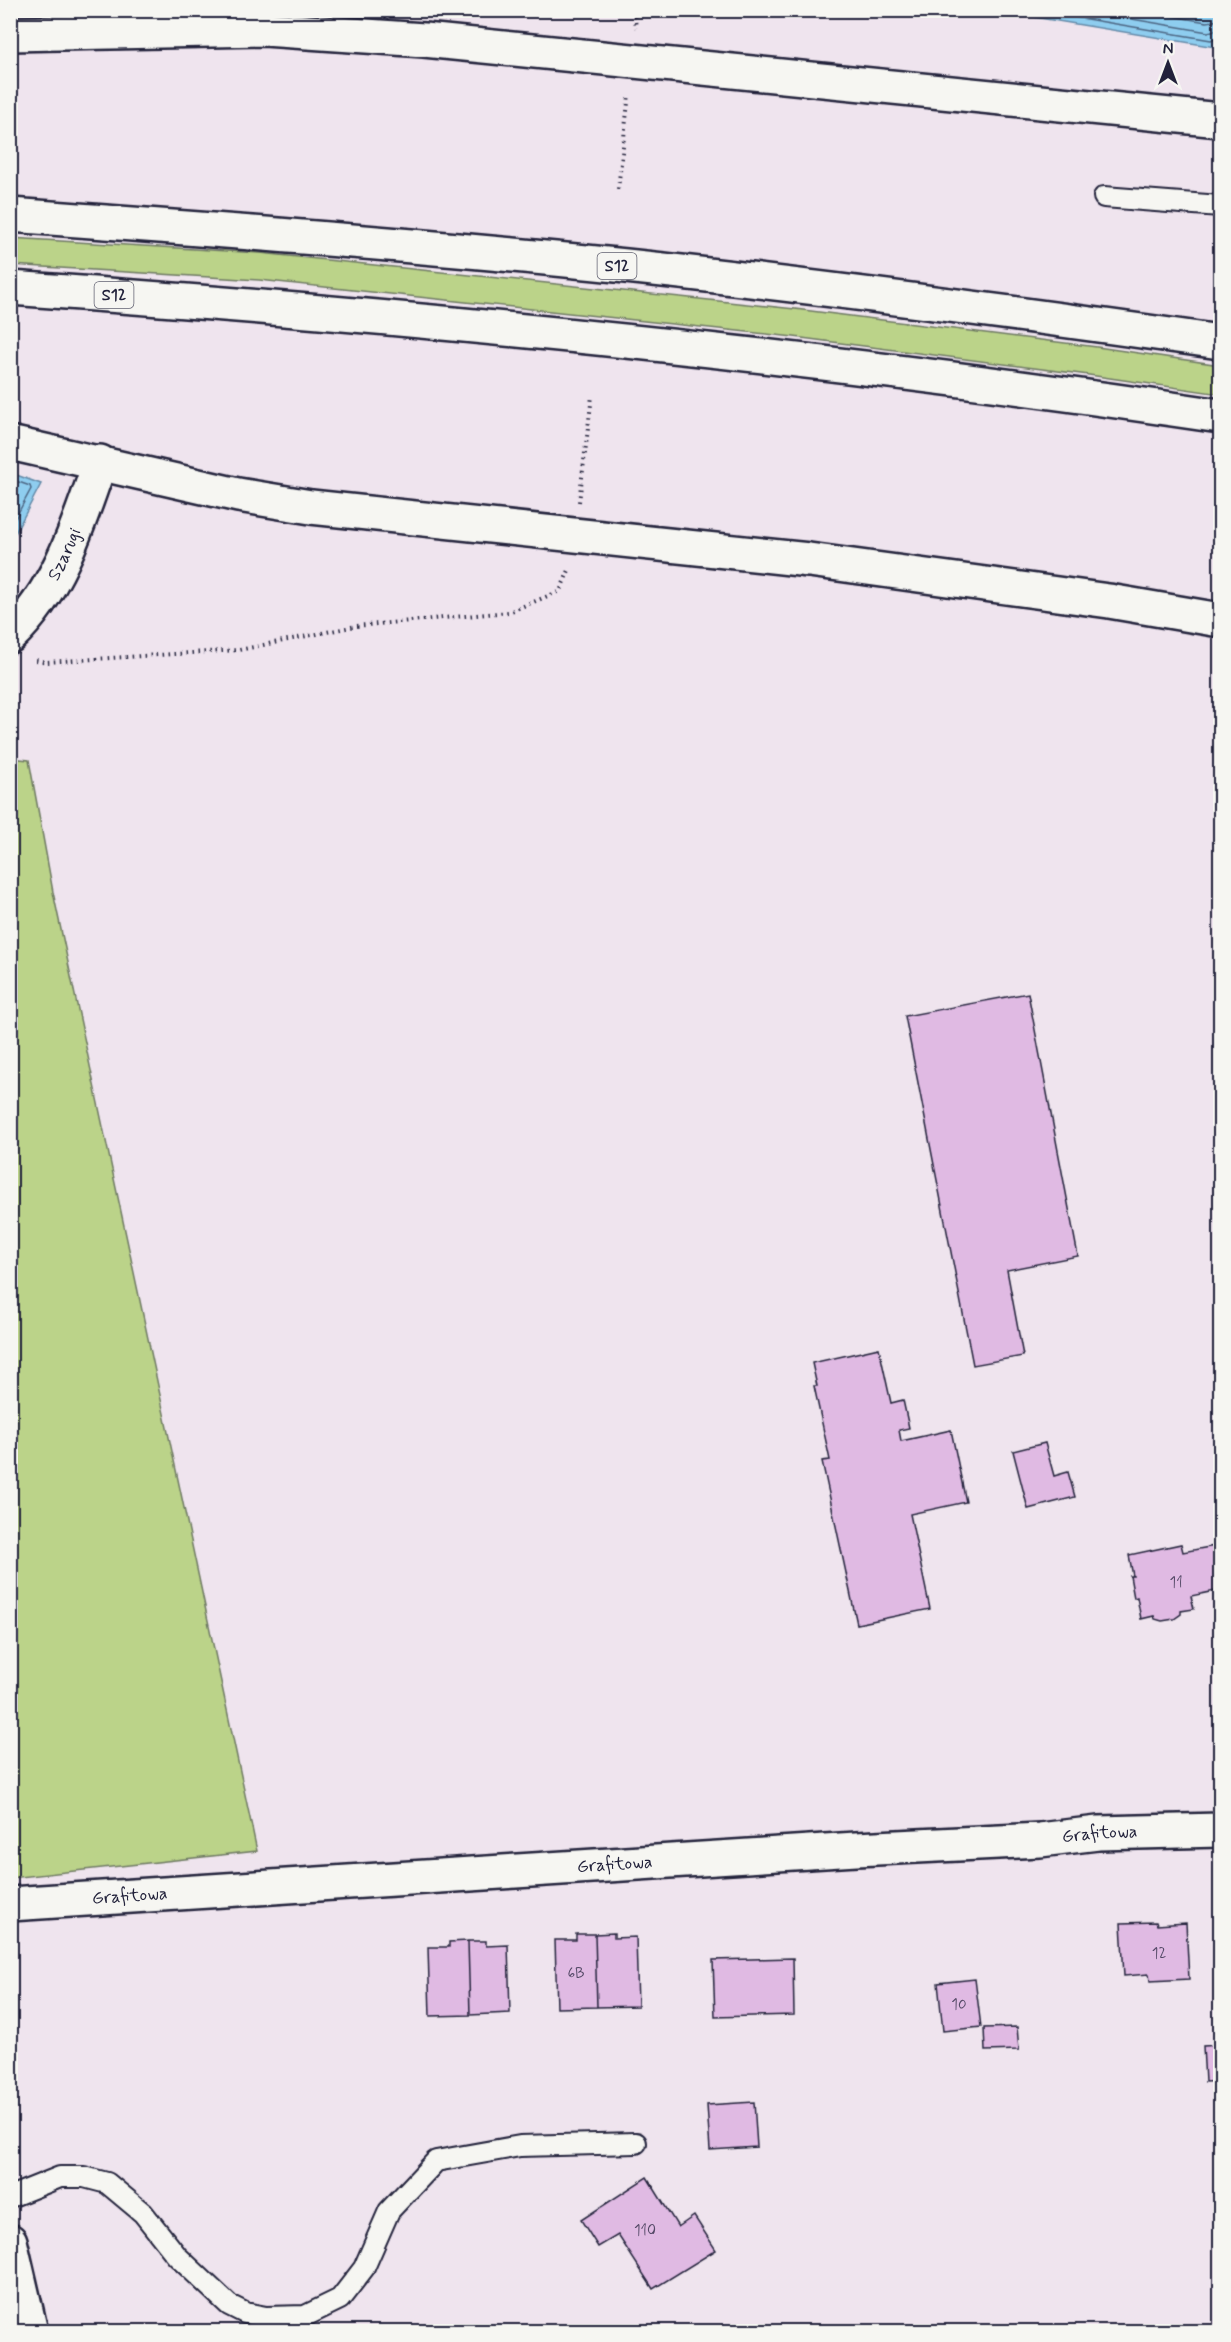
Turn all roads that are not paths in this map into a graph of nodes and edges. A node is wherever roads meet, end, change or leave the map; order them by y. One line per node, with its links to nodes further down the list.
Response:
1 (10, 34): 2 (main road)
2 (1221, 120)
3 (1104, 197): 4 (lane)
4 (1221, 206)
5 (10, 215): 7 (main road, S12)
6 (10, 288): 8 (main road, S12)
7 (1221, 342)
8 (1221, 416)
9 (10, 443): 10 (main road)
10 (100, 462): 11 (main road); 12 (main road, Szarugi)
11 (1221, 621)
12 (20, 648)
13 (1221, 1830): 14 (main road, Grafitowa)
14 (10, 1904)
15 (636, 2143): 16 (lane)
16 (10, 2197)
17 (10, 2241): 18 (main road)
18 (31, 2331)

